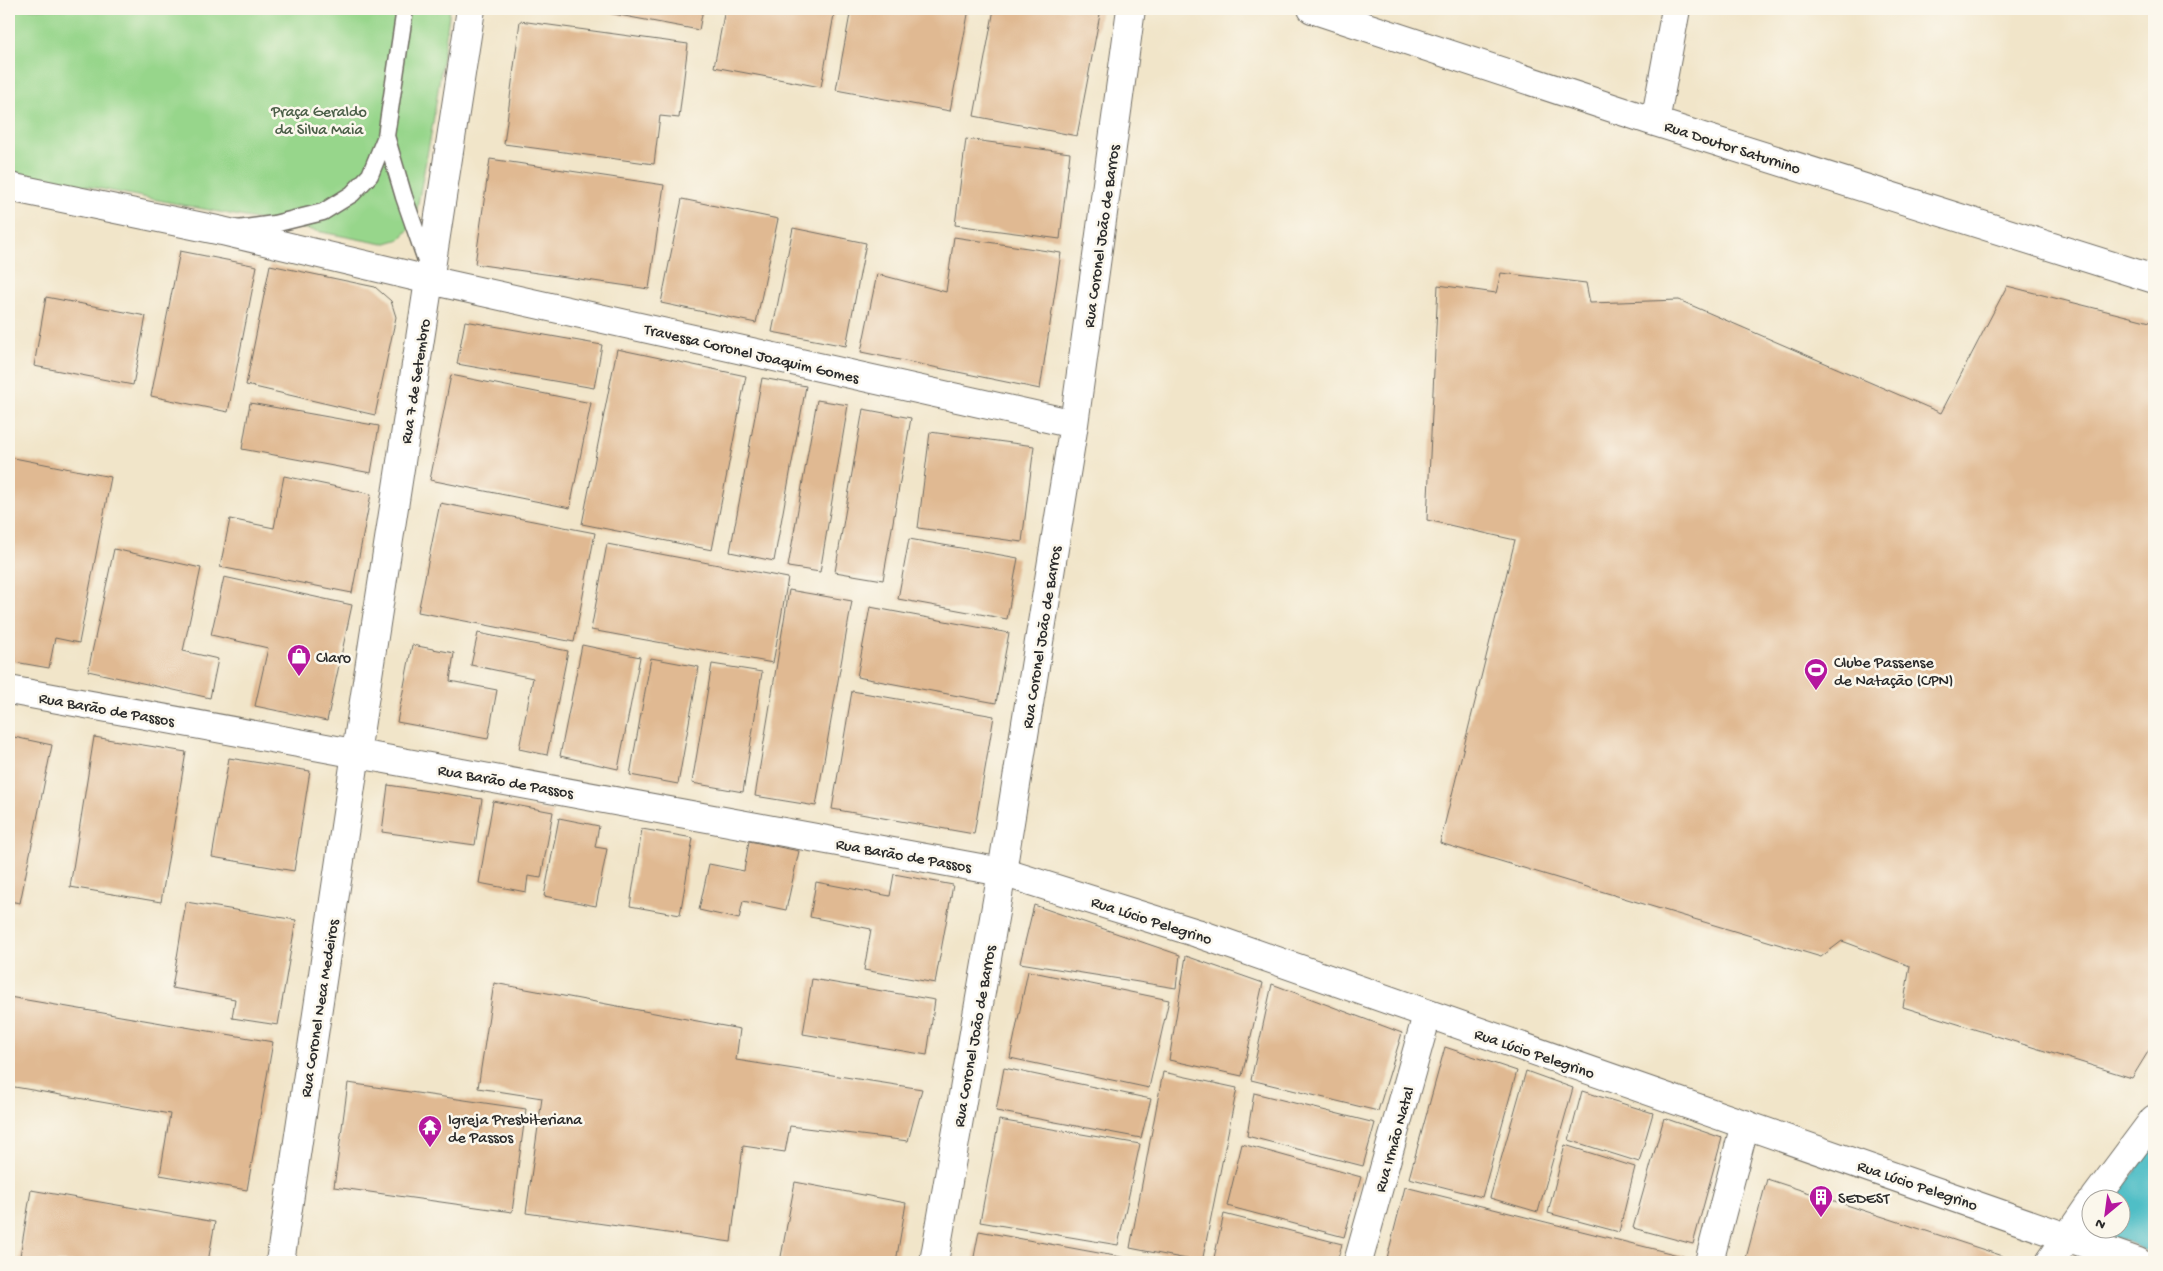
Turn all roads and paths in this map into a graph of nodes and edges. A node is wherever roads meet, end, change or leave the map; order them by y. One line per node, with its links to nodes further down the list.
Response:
1 (405, 9): 7 (lane)
2 (471, 9): 10 (street, Rua 7 de Setembro)
3 (1131, 9): 12 (street, Rua Coronel João de Barros)
4 (1312, 9): 6 (street, Rua Doutor Saturnino)
5 (1676, 9): 6 (street)
6 (1655, 122): 11 (street, Rua Doutor Saturnino)
7 (386, 136): 9 (lane); 10 (lane)
8 (9, 187): 9 (street)
9 (222, 231): 10 (street)
10 (430, 276): 12 (street, Travessa Coronel Joaquim Gomes); 14 (street, Rua 7 de Setembro)
11 (2154, 279)
12 (1074, 424): 15 (street, Rua Coronel João de Barros)
13 (9, 690): 14 (street, Rua Barão de Passos)
14 (356, 753): 15 (street, Rua Barão de Passos); 22 (street, Rua Coronel Neca Medeiros)
15 (1002, 872): 16 (street, Rua Lúcio Pelegrino); 23 (street, Rua Coronel João de Barros)
16 (1427, 1015): 18 (street, Rua Lúcio Pelegrino); 24 (street, Rua Irmão Natal)
17 (2154, 1119): 19 (street)
18 (1745, 1124): 21 (street, Rua Lúcio Pelegrino); 25 (street)
19 (2102, 1188)
20 (2080, 1217): 21 (street)
21 (2066, 1236): 26 (street); 27 (street, Rua Lúcio Pelegrino)
22 (280, 1262)
23 (934, 1262)
24 (1358, 1262)
25 (1710, 1262)
26 (2050, 1262)
27 (2138, 1262)

